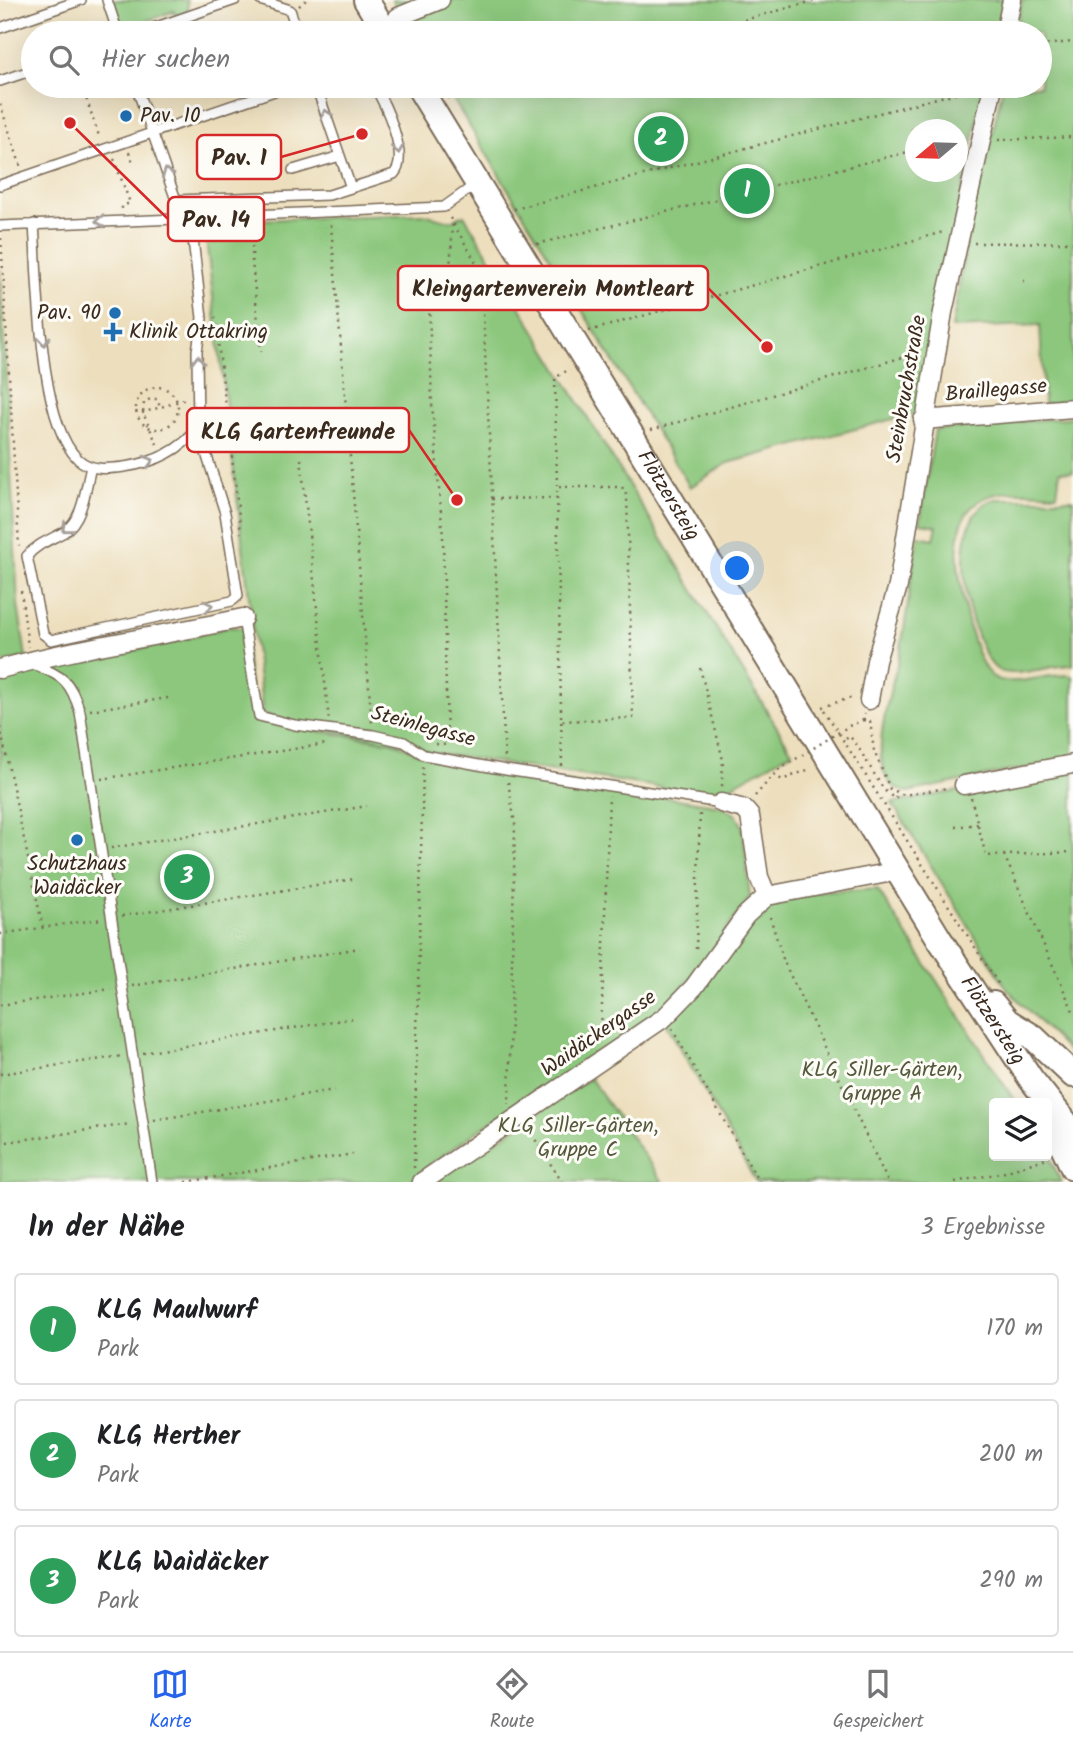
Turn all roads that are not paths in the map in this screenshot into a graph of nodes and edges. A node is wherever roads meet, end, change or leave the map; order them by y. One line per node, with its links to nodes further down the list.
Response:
1 (81, 0): 14 (lane)
2 (107, 0): 8 (lane)
3 (235, 0): 9 (lane)
4 (260, 0): 10 (lane)
5 (366, 0): 11 (main road)
6 (440, 0): 12 (street)
7 (1012, 0): 13 (street)
8 (114, 21)
9 (174, 21)
10 (294, 21)
11 (388, 21)
12 (400, 21)
13 (1008, 21)
14 (0, 28)
15 (21, 74): 16 (lane)
16 (0, 81)
17 (140, 98): 23 (lane)
18 (253, 98): 23 (lane)
19 (320, 98): 24 (lane, one-way to 19)
20 (379, 98): 28 (lane, one-way to 28)
21 (425, 98): 26 (main road, Flötzersteig)
22 (990, 98): 33 (street, Steinbruchstraße)
23 (152, 132): 27 (lane); 28 (lane, one-way to 23)
24 (340, 156): 25 (lane); 28 (lane)
25 (293, 170)
26 (478, 184): 29 (lane); 43 (main road, Flötzersteig)
27 (0, 185)
28 (351, 188)
29 (202, 217)
30 (34, 224): 31 (lane); 34 (lane, one-way to 30); 35 (lane, one-way to 35)
31 (0, 226)
32 (1073, 408): 33 (street, Braillegasse)
33 (923, 420): 39 (street, Steinbruchstraße)
34 (198, 428): 35 (lane, one-way to 34); 35 (lane, one-way to 34)
35 (91, 467)
36 (243, 618): 37 (street, Steinlegasse); 42 (lane, Steinlegasse)
37 (29, 661): 38 (street, Steinlegasse); 53 (lane)
38 (0, 669)
39 (863, 698)
40 (1073, 764): 41 (street)
41 (966, 784)
42 (721, 803): 44 (street, Steinlegasse)
43 (898, 871): 44 (street); 45 (main road, Flötzersteig)
44 (766, 896): 52 (street, Waidäckergasse)
45 (940, 940): 46 (main road, Flötzersteig); 47 (main road, Flötzersteig)
46 (1073, 1075)
47 (1031, 1079): 48 (main road); 50 (main road, Flötzersteig)
48 (1040, 1098)
49 (1052, 1128): 51 (main road)
50 (1073, 1132)
51 (1063, 1162)
52 (418, 1175)
53 (152, 1182)

